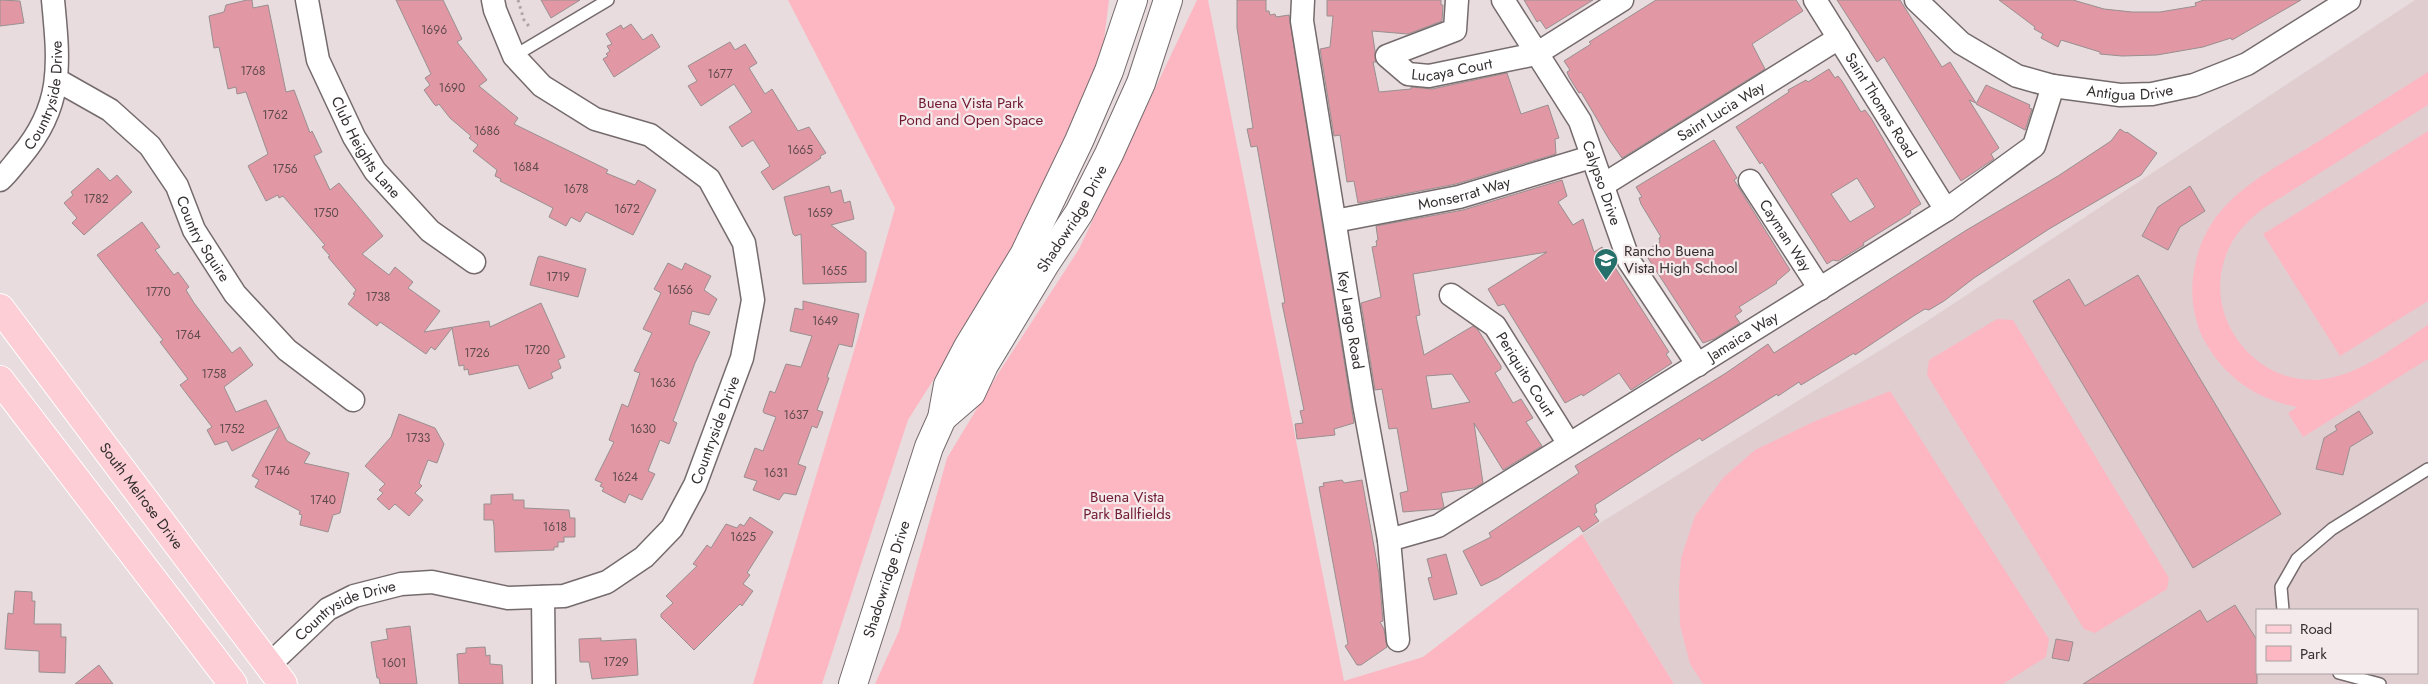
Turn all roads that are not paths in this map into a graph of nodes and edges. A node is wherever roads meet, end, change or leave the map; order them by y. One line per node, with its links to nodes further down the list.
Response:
1 (53, 0): 18 (street, Countryside Drive)
2 (307, 0): 26 (street, Club Heights Lane)
3 (493, 0): 17 (street, Countryside Drive)
4 (608, 0): 17 (lane)
5 (1133, 0): 33 (street, Shadowridge Drive)
6 (1168, 0): 33 (street, Shadowridge Drive)
7 (1303, 0): 25 (street, Key Largo Road)
8 (1457, 0): 16 (street, Lucaya Court)
9 (1503, 0): 16 (street, Calypso Drive)
10 (1622, 0): 16 (street)
11 (1815, 0): 15 (street, Saint Thomas Road)
12 (1916, 0): 19 (street, Antigua Drive)
13 (2349, 0): 14 (street, Antigua Drive)
14 (2323, 7): 19 (street, Antigua Drive)
15 (1839, 38): 23 (street, Saint Lucia Way); 24 (street, Saint Thomas Road)
16 (1536, 54): 20 (street, Calypso Drive)
17 (514, 56): 37 (street, Countryside Drive)
18 (57, 80): 21 (street, Countryside Drive); 32 (street, Country Squire)
19 (2053, 86): 24 (street, Jamaica Way)
20 (1592, 157): 23 (street, Calypso Drive); 25 (street, Monserrat Way)
21 (0, 180)
22 (1750, 181): 27 (street, Cayman Way)
23 (1603, 185): 30 (street, Calypso Drive)
24 (1946, 210): 27 (street, Jamaica Way)
25 (1335, 221): 36 (street, Key Largo Road)
26 (474, 262)
27 (1820, 289): 30 (street, Jamaica Way)
28 (1451, 295): 34 (street, Periquito Court)
29 (0, 308): 40 (main road, South Melrose Drive)
30 (1698, 365): 34 (street, Jamaica Way)
31 (0, 380): 42 (main road)
32 (353, 400)
33 (942, 418): 44 (street, Shadowridge Drive)
34 (1569, 444): 36 (street, Jamaica Way)
35 (2428, 469): 38 (lane)
36 (1389, 540): 39 (street, Key Largo Road)
37 (543, 597): 40 (street, Countryside Drive); 43 (street)
38 (2283, 609)
39 (1398, 640)
40 (276, 674)
41 (2344, 674): 45 (lane)
42 (232, 684)
43 (544, 684)
44 (853, 684)
45 (2380, 684)

